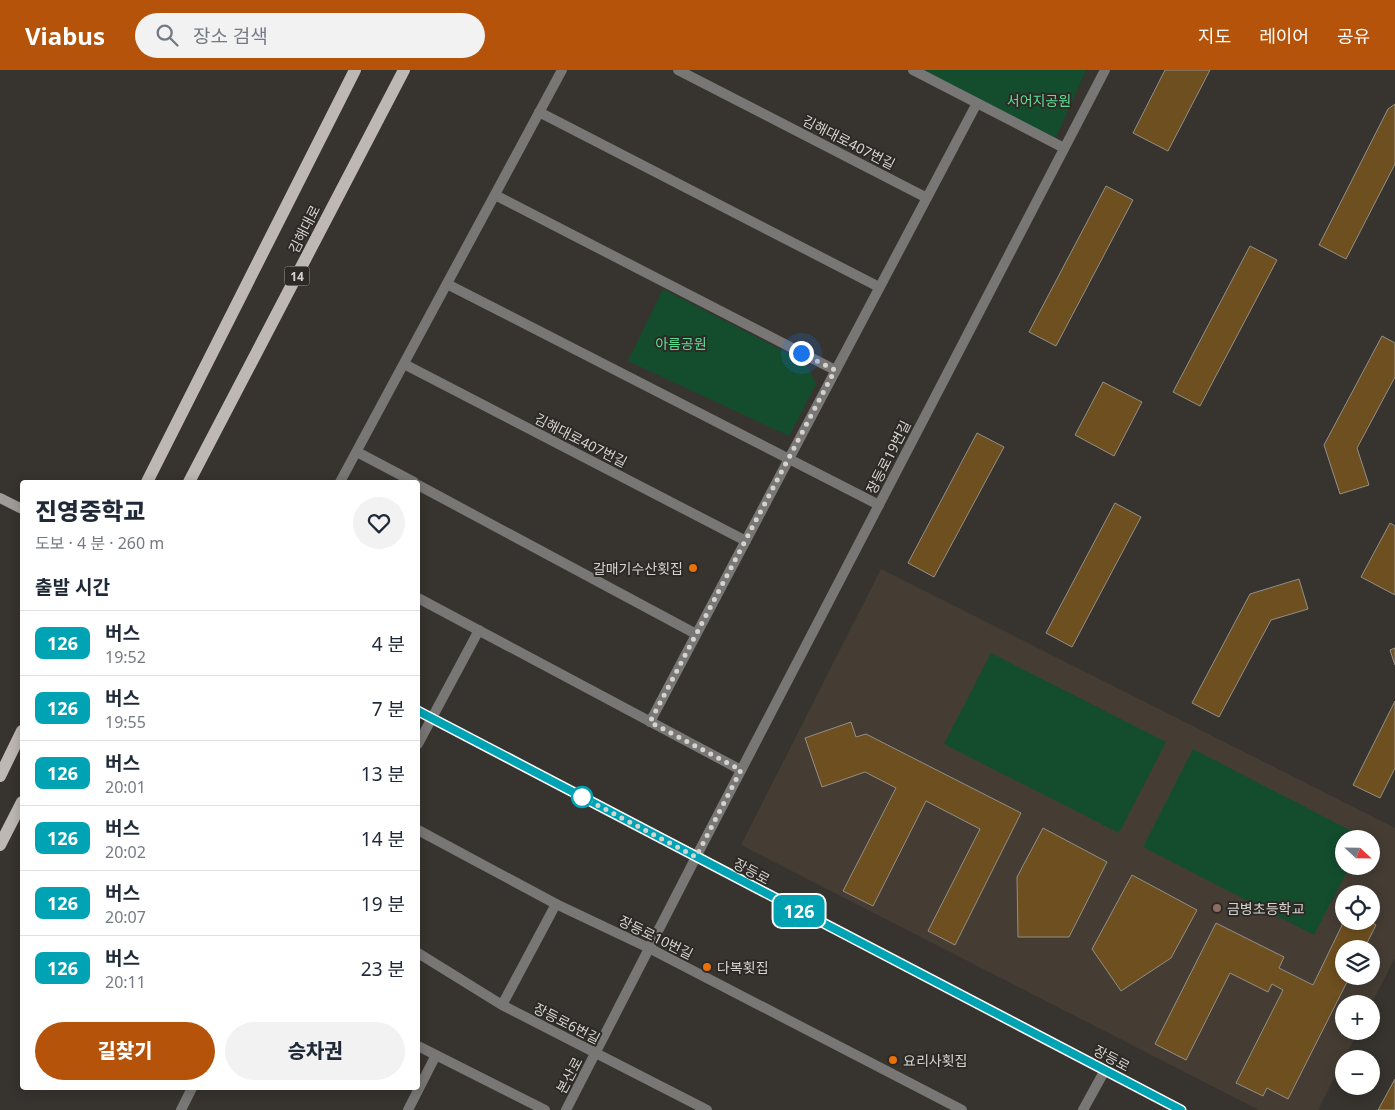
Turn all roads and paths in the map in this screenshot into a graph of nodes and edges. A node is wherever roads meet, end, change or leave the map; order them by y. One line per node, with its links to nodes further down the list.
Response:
1 (355, 70): 18 (main road, 김해대로)
2 (404, 70): 19 (main road, 김해대로 / 14)
3 (562, 70): 8 (street)
4 (678, 70): 11 (street, 김해대로407번길)
5 (913, 70): 7 (street)
6 (1105, 70): 9 (street, 장등로19번길)
7 (977, 103): 9 (street); 11 (street)
8 (539, 112): 10 (street); 13 (street)
9 (1064, 148): 24 (street, 장등로19번길)
10 (495, 195): 12 (street); 15 (street)
11 (927, 198): 13 (street)
12 (447, 284): 14 (street); 17 (street)
13 (879, 287): 15 (street)
14 (404, 364): 16 (street); 26 (street, 김해대로407번길)
15 (835, 370): 17 (street)
16 (356, 452): 20 (street); 21 (street)
17 (788, 460): 24 (street); 26 (street)
18 (148, 480)
19 (191, 480)
20 (341, 480)
21 (410, 480)
22 (420, 486): 29 (street)
23 (0, 498): 25 (main road)
24 (879, 505): 36 (street, 장등로19번길)
25 (20, 508)
26 (746, 541): 29 (street)
27 (420, 599): 28 (street)
28 (479, 630): 31 (street); 32 (street)
29 (696, 634): 32 (street)
30 (420, 712): 31 (main road, 장등로)
31 (432, 719): 34 (street); 40 (main road, 장등로)
32 (650, 722): 36 (street)
33 (20, 735): 35 (main road)
34 (420, 740)
35 (1, 770)
36 (741, 770): 40 (street, 장등로19번길)
37 (20, 806): 39 (main road)
38 (420, 831): 41 (street, 장등로10번길)
39 (0, 845)
40 (696, 857): 42 (street, 장등로19번길); 48 (main road, 장등로)
41 (556, 904): 42 (street, 장등로10번길); 44 (street)
42 (649, 948): 46 (street, 본산로); 57 (street, 장등로10번길)
43 (420, 954): 44 (street, 장등로6번길)
44 (502, 1005): 46 (street, 장등로6번길)
45 (420, 1047): 47 (street)
46 (596, 1053): 55 (street, 본산로); 56 (street, 장등로6번길)
47 (436, 1055): 49 (street); 54 (street)
48 (1105, 1070): 58 (street); 59 (main road, 장등로)
49 (420, 1086)
50 (191, 1090): 52 (street)
51 (418, 1090): 53 (street)
52 (180, 1110)
53 (408, 1110)
54 (545, 1110)
55 (566, 1110)
56 (707, 1110)
57 (962, 1110)
58 (1083, 1110)
59 (1181, 1110)

